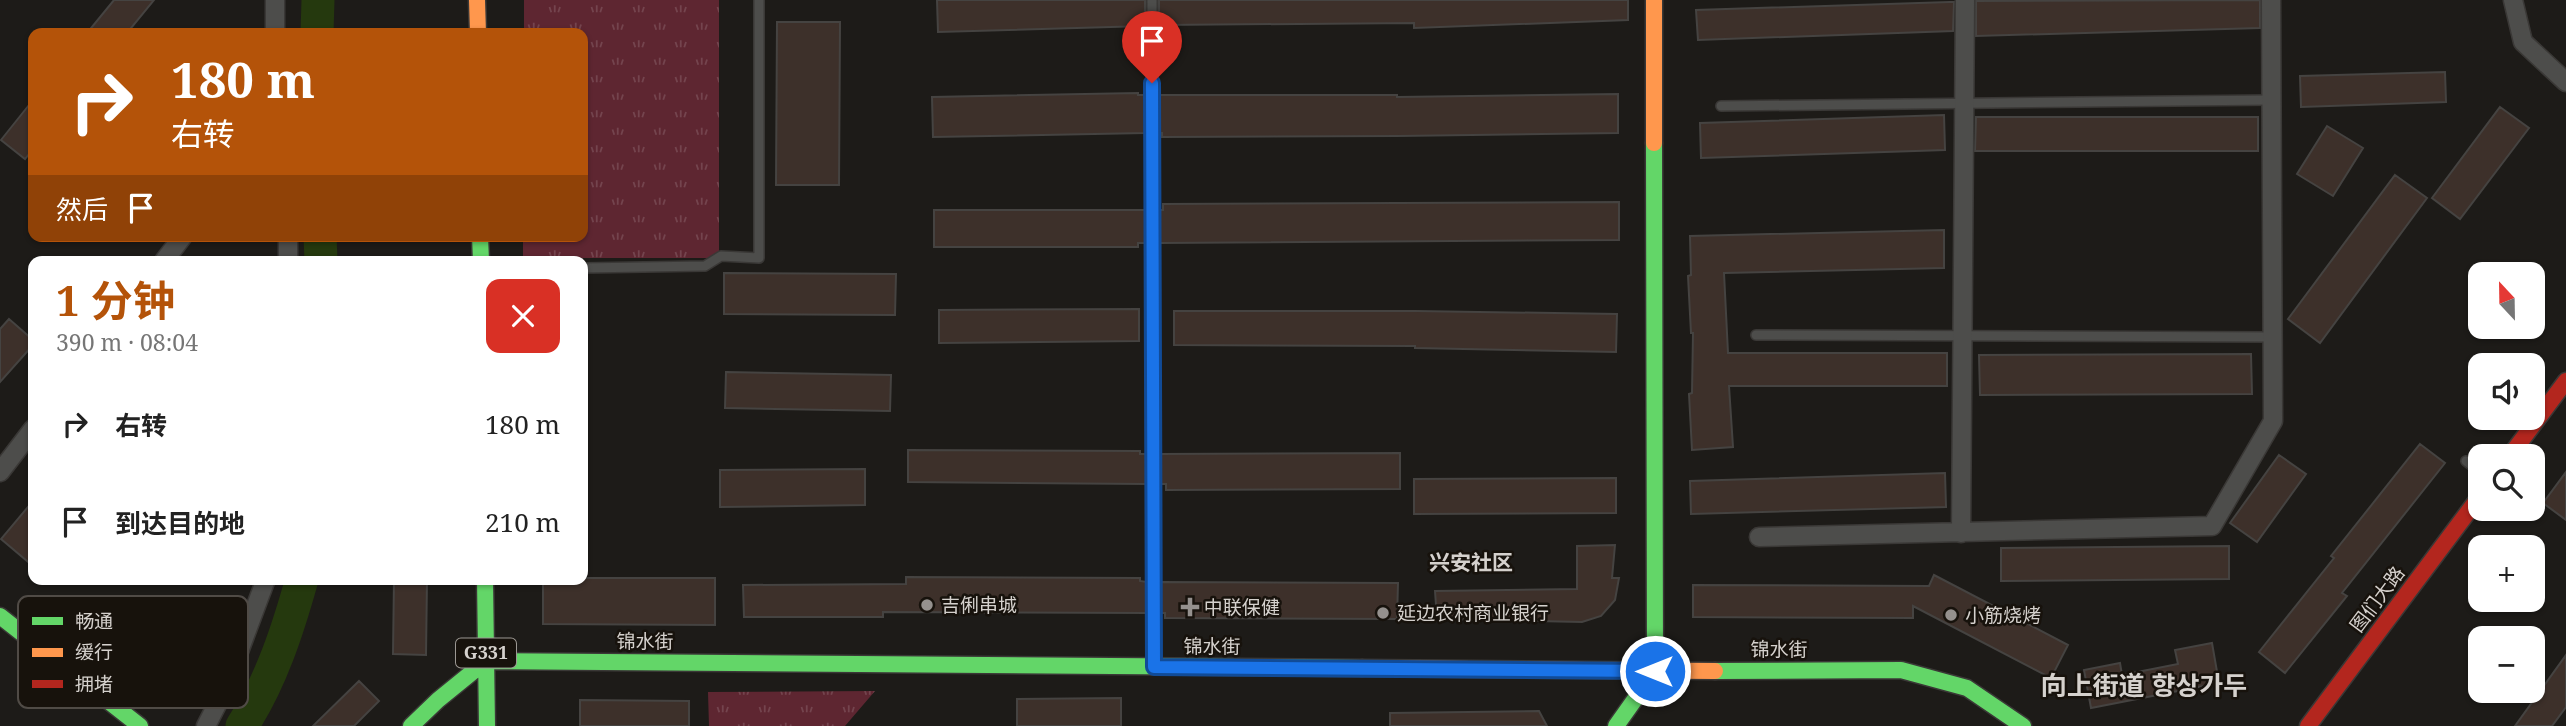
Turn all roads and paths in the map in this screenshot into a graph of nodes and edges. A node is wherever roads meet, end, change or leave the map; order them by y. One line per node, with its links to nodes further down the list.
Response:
1 (275, 0): 9 (street)
2 (477, 0): 10 (main road)
3 (759, 0): 17 (lane)
4 (1152, 0): 34 (lane)
5 (1654, 0): 35 (main road)
6 (1965, 0): 13 (street)
7 (2271, 0): 12 (street)
8 (2513, 0): 11 (street)
9 (275, 28)
10 (478, 28)
11 (2566, 82)
12 (2271, 100): 13 (lane); 20 (street)
13 (1964, 103): 14 (lane); 19 (street)
14 (1721, 106)
15 (178, 242): 16 (street)
16 (168, 256)
17 (588, 268)
18 (1756, 335): 19 (lane)
19 (1962, 336): 20 (lane); 26 (street)
20 (2273, 337): 26 (street)
21 (2566, 381): 23 (main road)
22 (28, 436): 24 (street)
23 (2520, 444)
24 (0, 472)
25 (2468, 512): 44 (main road, 图们大路)
26 (1961, 533): 27 (street)
27 (1759, 537)
28 (263, 585): 31 (street)
29 (485, 585): 33 (main road, G331)
30 (0, 616): 32 (main road)
31 (248, 626)
32 (18, 630)
33 (486, 661): 34 (main road, 锦水街); 40 (main road); 41 (main road, G331)
34 (1154, 667): 35 (main road, 锦水街)
35 (1655, 671): 42 (main road); 43 (main road, 锦水街)
36 (117, 708): 38 (main road)
37 (215, 708): 39 (street)
38 (140, 726)
39 (206, 726)
40 (411, 726)
41 (486, 726)
42 (1616, 726)
43 (2023, 726)
44 (2308, 726)

